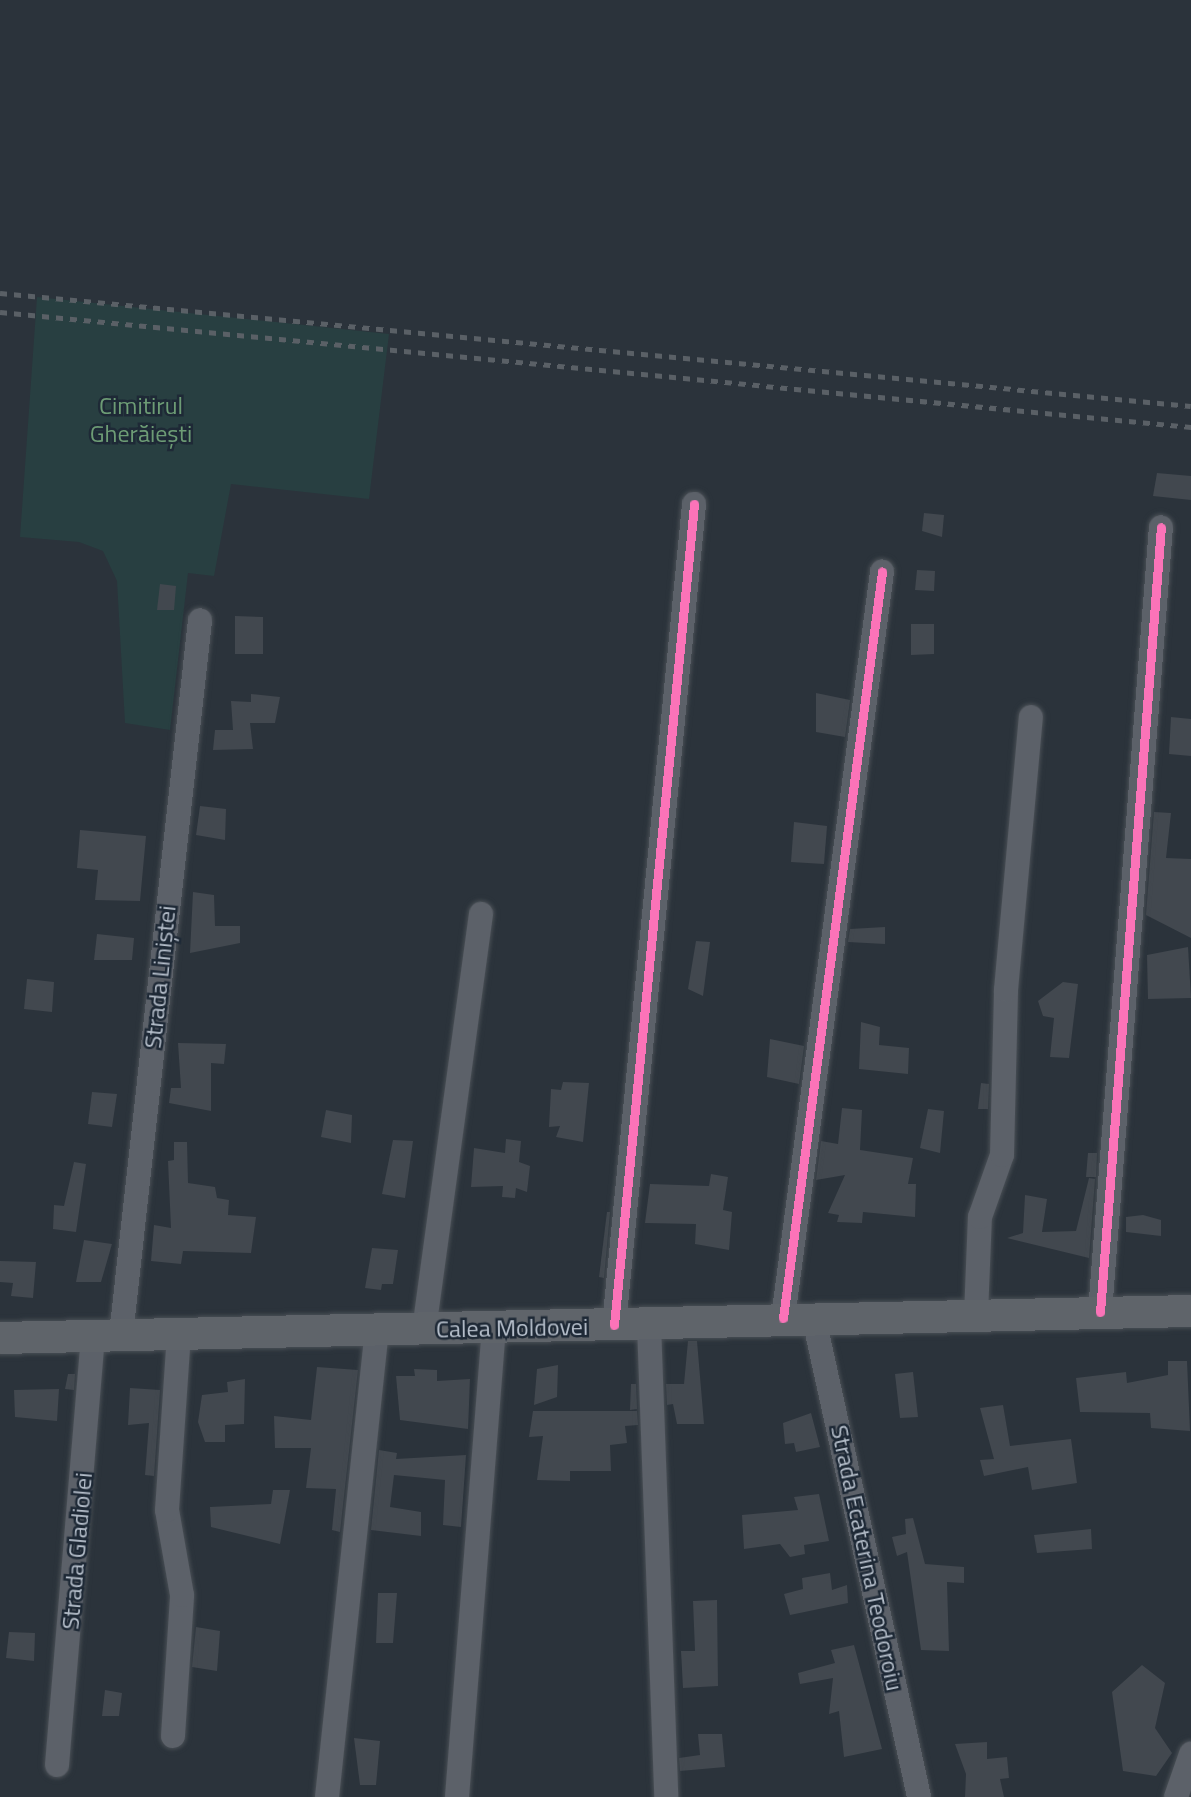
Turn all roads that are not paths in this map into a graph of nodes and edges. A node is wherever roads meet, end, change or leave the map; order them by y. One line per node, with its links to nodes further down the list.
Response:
1 (694, 504): 12 (street)
2 (1161, 527): 8 (street)
3 (882, 572): 10 (street)
4 (200, 620): 18 (street, Strada Liniștei)
5 (1031, 717): 9 (street)
6 (481, 914): 15 (street)
7 (1191, 1311): 8 (main road, Calea Moldovei)
8 (1100, 1312): 9 (main road, Calea Moldovei)
9 (976, 1315): 11 (main road, Calea Moldovei)
10 (783, 1318): 11 (main road, Calea Moldovei); 13 (main road, Calea Moldovei)
11 (814, 1320): 26 (street, Strada Ecaterina Teodoroiu)
12 (614, 1325): 13 (main road, Calea Moldovei); 14 (main road, Calea Moldovei)
13 (649, 1325): 25 (street)
14 (494, 1328): 15 (main road, Calea Moldovei); 24 (street)
15 (424, 1330): 16 (main road, Calea Moldovei)
16 (377, 1331): 17 (main road, Calea Moldovei); 23 (street)
17 (179, 1334): 18 (main road, Calea Moldovei); 20 (street)
18 (107, 1336): 19 (main road, Calea Moldovei); 22 (street, Strada Gladiolei)
19 (0, 1338)
20 (173, 1735)
21 (1191, 1754): 27 (street)
22 (57, 1765)
23 (327, 1797)
24 (457, 1797)
25 (666, 1797)
26 (919, 1797)
27 (1176, 1797)

